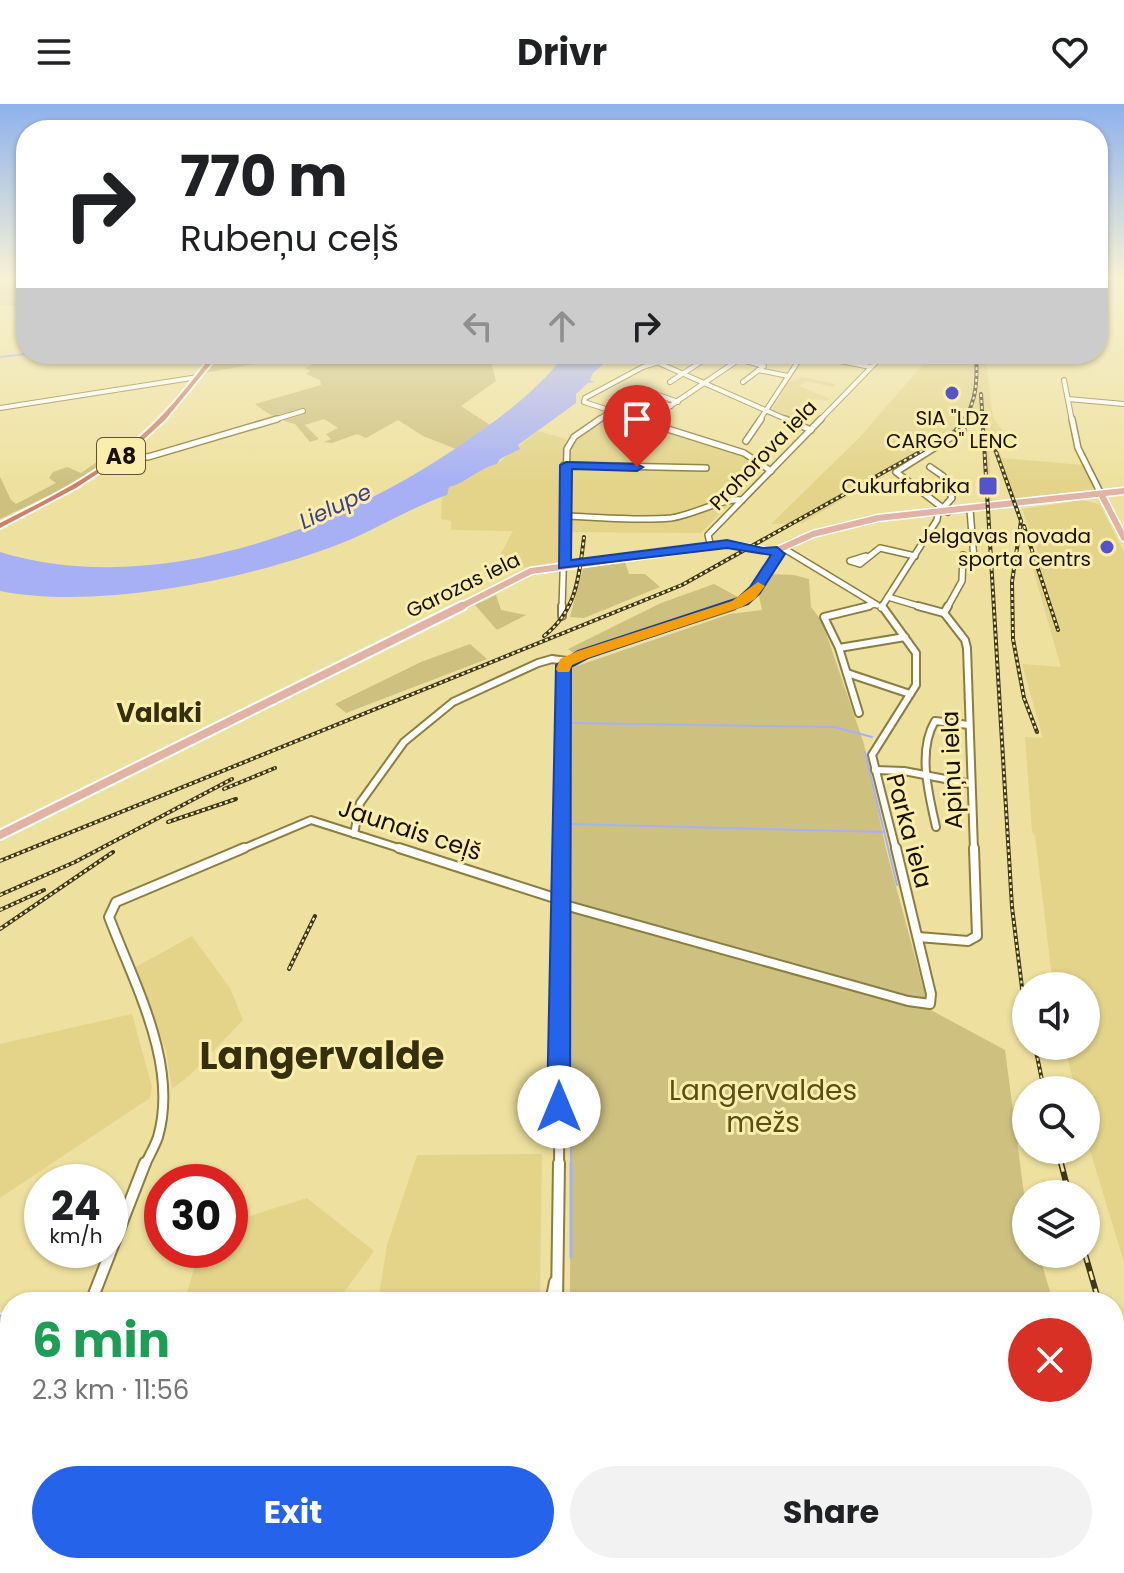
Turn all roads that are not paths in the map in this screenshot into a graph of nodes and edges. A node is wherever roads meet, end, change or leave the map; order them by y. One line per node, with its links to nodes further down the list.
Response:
1 (208, 364): 13 (highway, A8)
2 (661, 364): 11 (street); 26 (street)
3 (698, 364): 11 (street)
4 (734, 364): 17 (street)
5 (757, 364): 10 (street)
6 (797, 364): 12 (street)
7 (854, 364): 9 (street)
8 (874, 364): 9 (street, Prohorova iela)
9 (871, 367): 29 (street, Prohorova iela)
10 (758, 370): 12 (street); 16 (street)
11 (683, 374): 15 (street); 17 (street)
12 (788, 376): 25 (street)
13 (198, 377): 23 (street); 32 (highway, A8)
14 (1064, 380): 19 (street)
15 (670, 382)
16 (743, 382)
17 (706, 384): 20 (street); 25 (street)
18 (647, 391): 20 (street)
19 (1068, 399): 21 (street); 40 (street)
20 (678, 402): 22 (street)
21 (1124, 404)
22 (671, 406): 27 (street); 28 (street)
23 (0, 408)
24 (303, 411): 32 (street)
25 (765, 411): 29 (street); 31 (street)
26 (610, 412): 27 (street); 33 (street)
27 (619, 415): 28 (street)
28 (645, 423): 36 (street)
29 (811, 430): 36 (street, Prohorova iela)
30 (963, 430): 39 (street)
31 (746, 441)
32 (123, 454): 46 (highway, A8)
33 (564, 465): 35 (street); 45 (street)
34 (930, 467): 37 (street)
35 (706, 468)
36 (771, 471): 41 (street, Prohorova iela)
37 (943, 489): 39 (street); 42 (street)
38 (1124, 491): 40 (main road)
39 (925, 493): 42 (street)
40 (1101, 494): 43 (main road); 47 (main road)
41 (742, 500): 45 (street); 48 (street, Prohorova iela)
42 (946, 510): 43 (main road); 44 (main road)
43 (970, 510): 53 (street)
44 (938, 513): 49 (main road); 52 (street)
45 (565, 516): 54 (street)
46 (0, 526)
47 (1124, 538)
48 (711, 547): 49 (main road, Garozas iela); 54 (main road, Garozas iela)
49 (780, 550): 58 (street); 63 (street)
50 (963, 555): 59 (street)
51 (866, 556): 52 (street)
52 (915, 556): 57 (street)
53 (974, 559)
54 (564, 565): 55 (main road, Garozas iela); 60 (street)
55 (520, 576): 56 (street); 73 (main road, Garozas iela)
56 (529, 582)
57 (888, 597): 58 (street); 59 (street)
58 (878, 606): 61 (street, Parka iela); 62 (street)
59 (944, 613): 67 (street, Apiņu iela)
60 (562, 616)
61 (905, 637): 62 (street); 65 (street, Parka iela)
62 (839, 648): 64 (street)
63 (567, 661): 72 (street); 74 (street)
64 (847, 673): 65 (street); 66 (street)
65 (910, 694): 68 (street, Parka iela)
66 (859, 713)
67 (969, 725): 69 (street); 70 (street, Apiņu iela)
68 (875, 770): 69 (street); 75 (street, Parka iela)
69 (927, 776): 70 (street); 71 (street)
70 (971, 784): 75 (street, Apiņu iela)
71 (936, 827)
72 (354, 834): 74 (street, Jaunais ceļš); 77 (street, Jaunais ceļš)
73 (0, 835)
74 (561, 902): 76 (street, Jaunais ceļš); 78 (street)
75 (918, 937): 76 (street, Parka iela)
76 (930, 1004)
77 (95, 1292)
78 (554, 1292)

